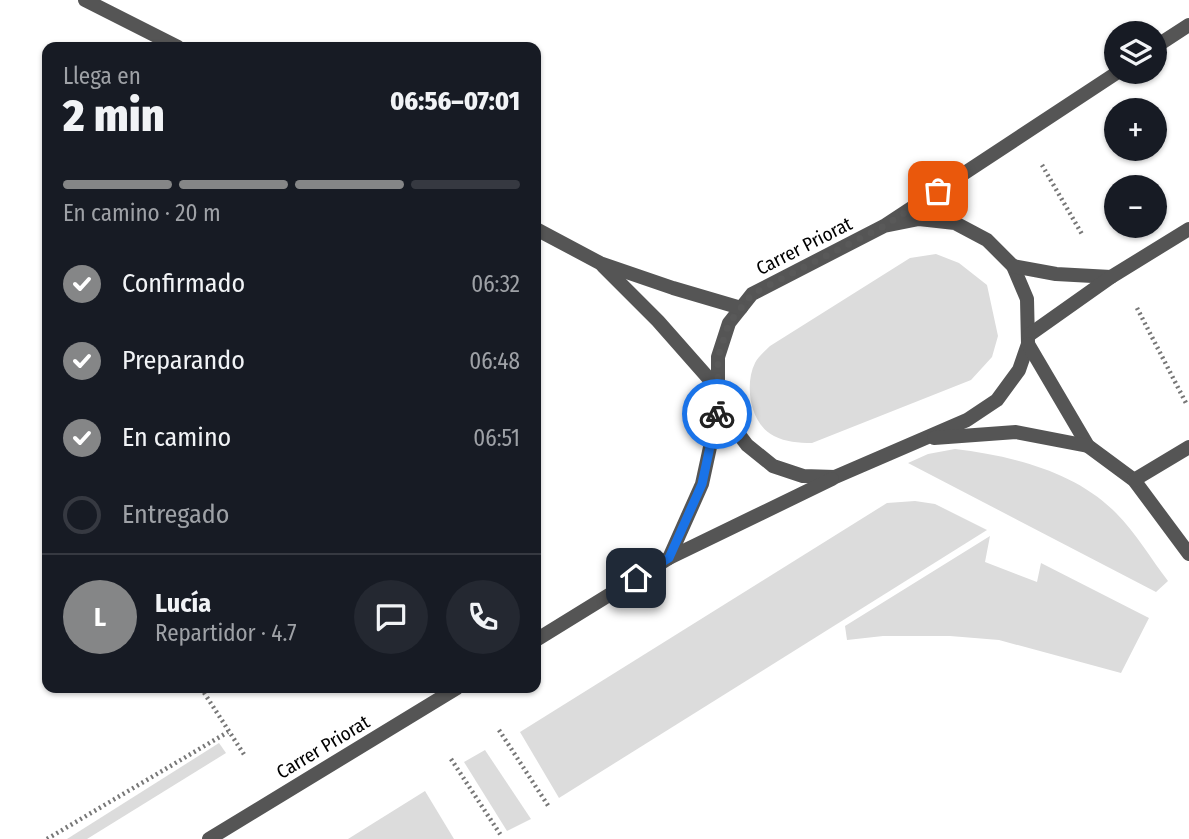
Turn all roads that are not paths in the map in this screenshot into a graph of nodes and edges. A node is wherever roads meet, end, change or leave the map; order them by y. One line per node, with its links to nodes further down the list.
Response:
1 (85, 0): 4 (street)
2 (1189, 25): 3 (street)
3 (1167, 39)
4 (168, 42)
5 (1104, 81): 6 (street)
6 (884, 226): 10 (street, Carrer Priorat); 12 (street, Carrer Priorat)
7 (1189, 229): 11 (street)
8 (541, 232): 9 (street)
9 (600, 263): 12 (street); 14 (street)
10 (1013, 266): 11 (street); 13 (street, Carrer Priorat)
11 (1111, 277): 13 (street)
12 (741, 308): 14 (street, Carrer Priorat)
13 (1029, 340): 15 (street, Carrer Priorat); 16 (street)
14 (719, 394): 18 (street, Carrer Priorat); 21 (street, Carrer Priorat)
15 (923, 439): 16 (street); 18 (street, Carrer Priorat)
16 (1088, 446): 19 (street)
17 (1189, 447): 19 (street)
18 (835, 477): 21 (street, Carrer Priorat)
19 (1134, 480): 20 (street)
20 (1189, 554)
21 (669, 558): 22 (street, Carrer Priorat)
22 (541, 637)
23 (449, 693): 24 (street, Carrer Priorat)
24 (209, 839)

